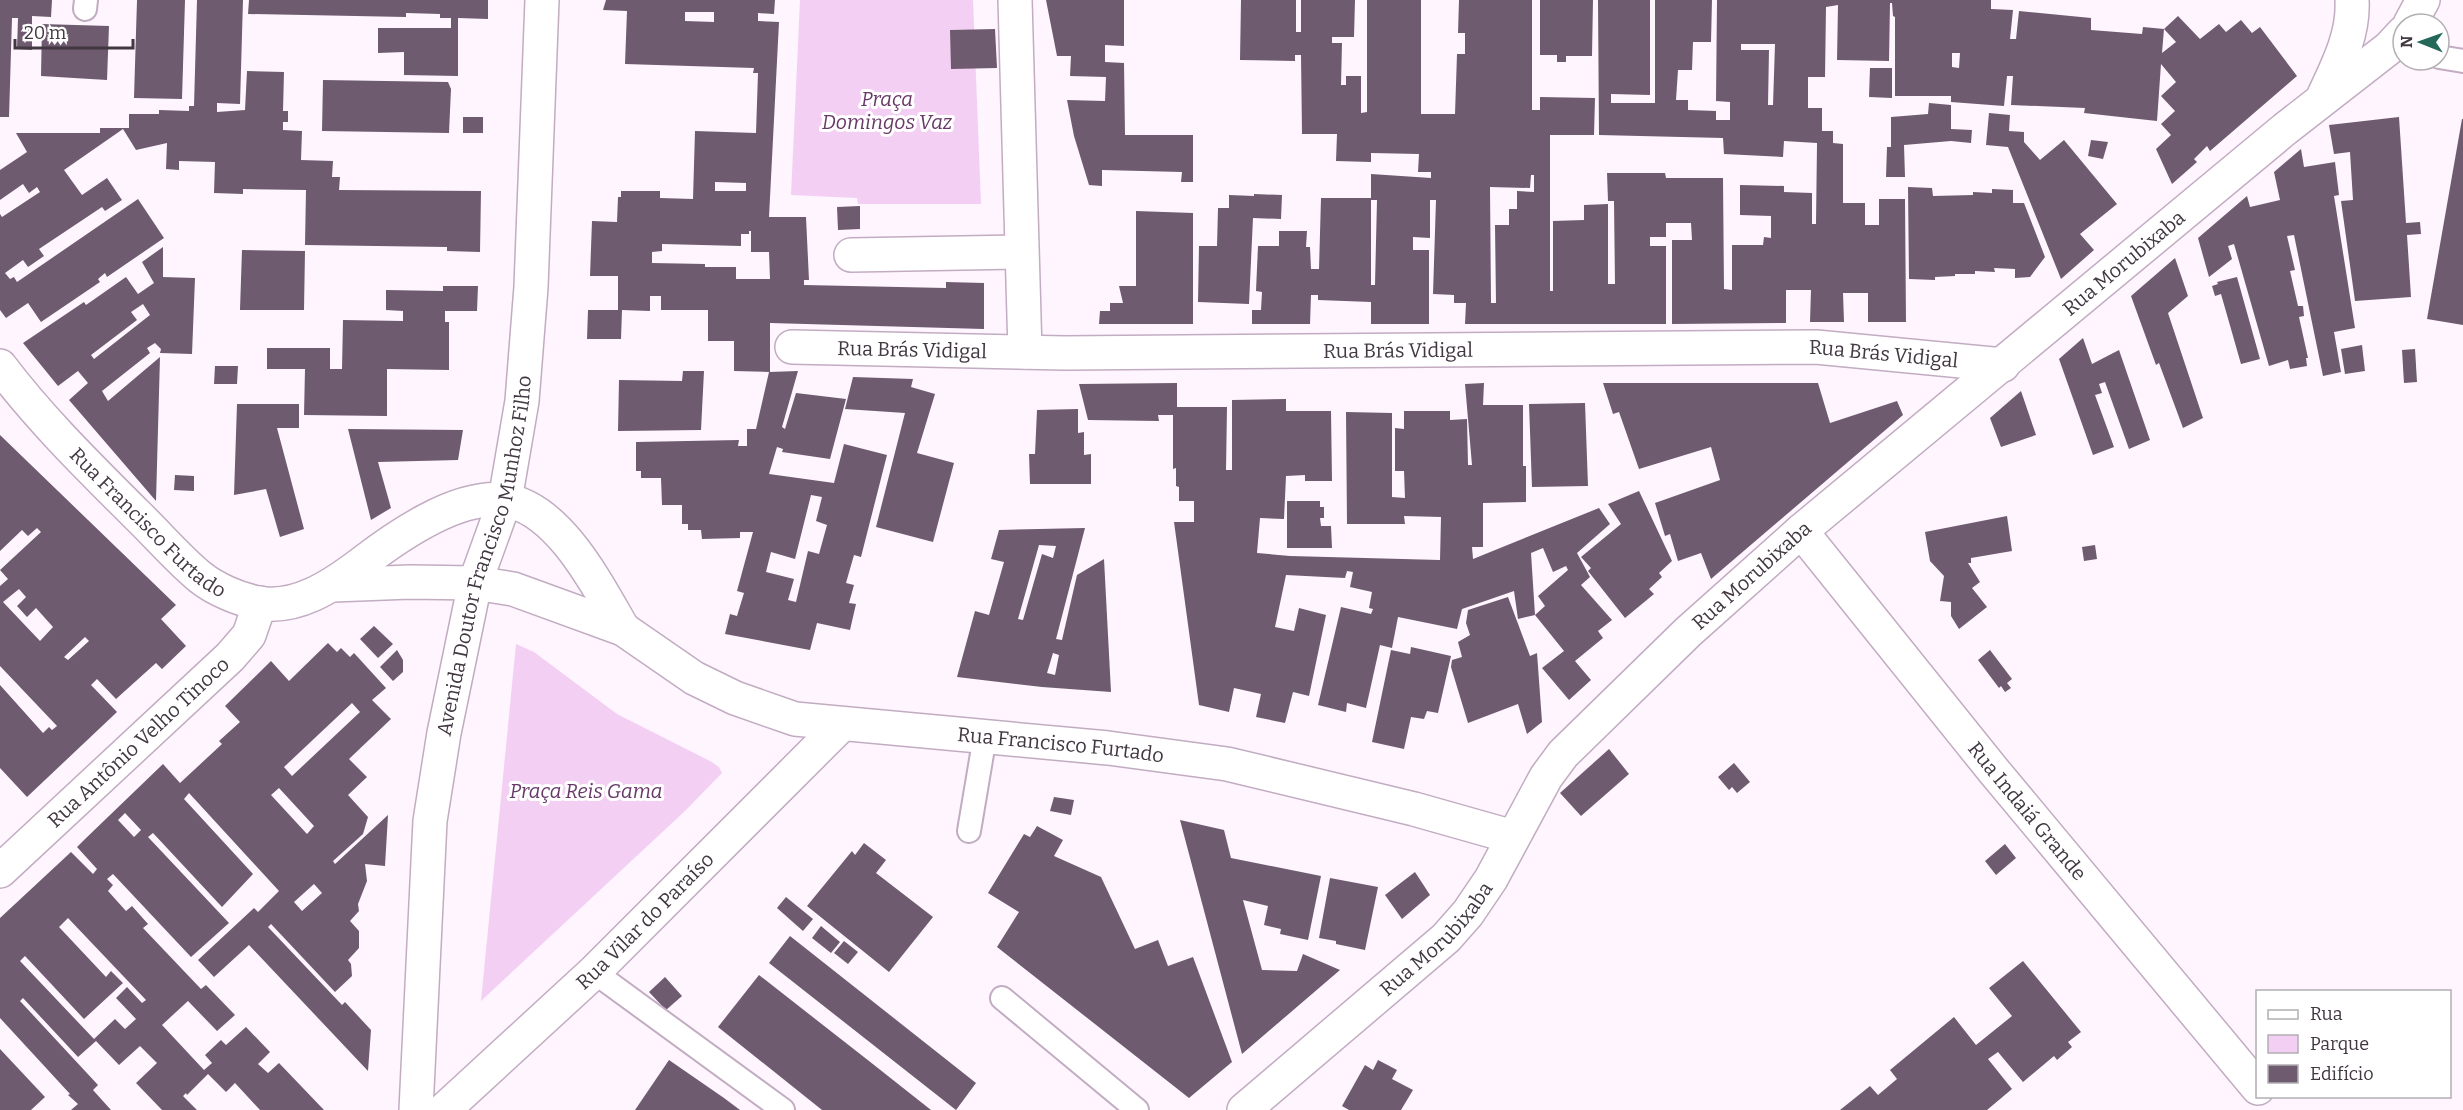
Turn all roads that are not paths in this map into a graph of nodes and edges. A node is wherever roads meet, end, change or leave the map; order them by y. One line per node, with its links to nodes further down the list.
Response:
1 (542, 0): 12 (street, Avenida Doutor Francisco Munhoz Filho)
2 (1016, 0): 6 (street)
3 (2352, 0): 5 (street, Rua Morubixaba)
4 (2391, 49): 5 (street, Rua Morubixaba)
5 (2323, 98): 10 (street, Rua Morubixaba)
6 (1021, 252): 7 (street); 9 (street)
7 (851, 255)
8 (792, 347): 9 (street, Rua Brás Vidigal)
9 (1025, 352): 10 (street, Rua Brás Vidigal)
10 (2002, 364): 13 (street, Rua Morubixaba)
11 (0, 366): 16 (street, Rua Francisco Furtado)
12 (506, 500): 14 (street, Avenida Doutor Francisco Munhoz Filho); 15 (street, Rua Francisco Furtado); 17 (street, Rua Francisco Furtado)
13 (1801, 531): 21 (street, Rua Morubixaba); 25 (street, Rua Indaiá Grande)
14 (475, 583): 15 (street, Rua Francisco Furtado); 17 (street, Rua Francisco Furtado); 27 (street, Avenida Doutor Francisco Munhoz Filho)
15 (333, 585): 16 (street, Rua Francisco Furtado)
16 (260, 603): 22 (street, Rua Antônio Velho Tinoco)
17 (623, 629): 18 (street, Rua Francisco Furtado)
18 (841, 725): 19 (street, Rua Francisco Furtado); 23 (street, Rua Vilar do Paraíso)
19 (985, 736): 20 (lane); 21 (street, Rua Francisco Furtado)
20 (969, 831)
21 (1513, 837): 31 (street, Rua Morubixaba)
22 (0, 871)
23 (594, 972): 28 (street, Rua Vilar do Paraíso); 29 (lane)
24 (1002, 998): 30 (lane)
25 (2256, 1086)
26 (2266, 1098): 32 (street)
27 (416, 1110)
28 (444, 1110)
29 (783, 1110)
30 (1137, 1110)
31 (1244, 1110)
32 (2275, 1110)

